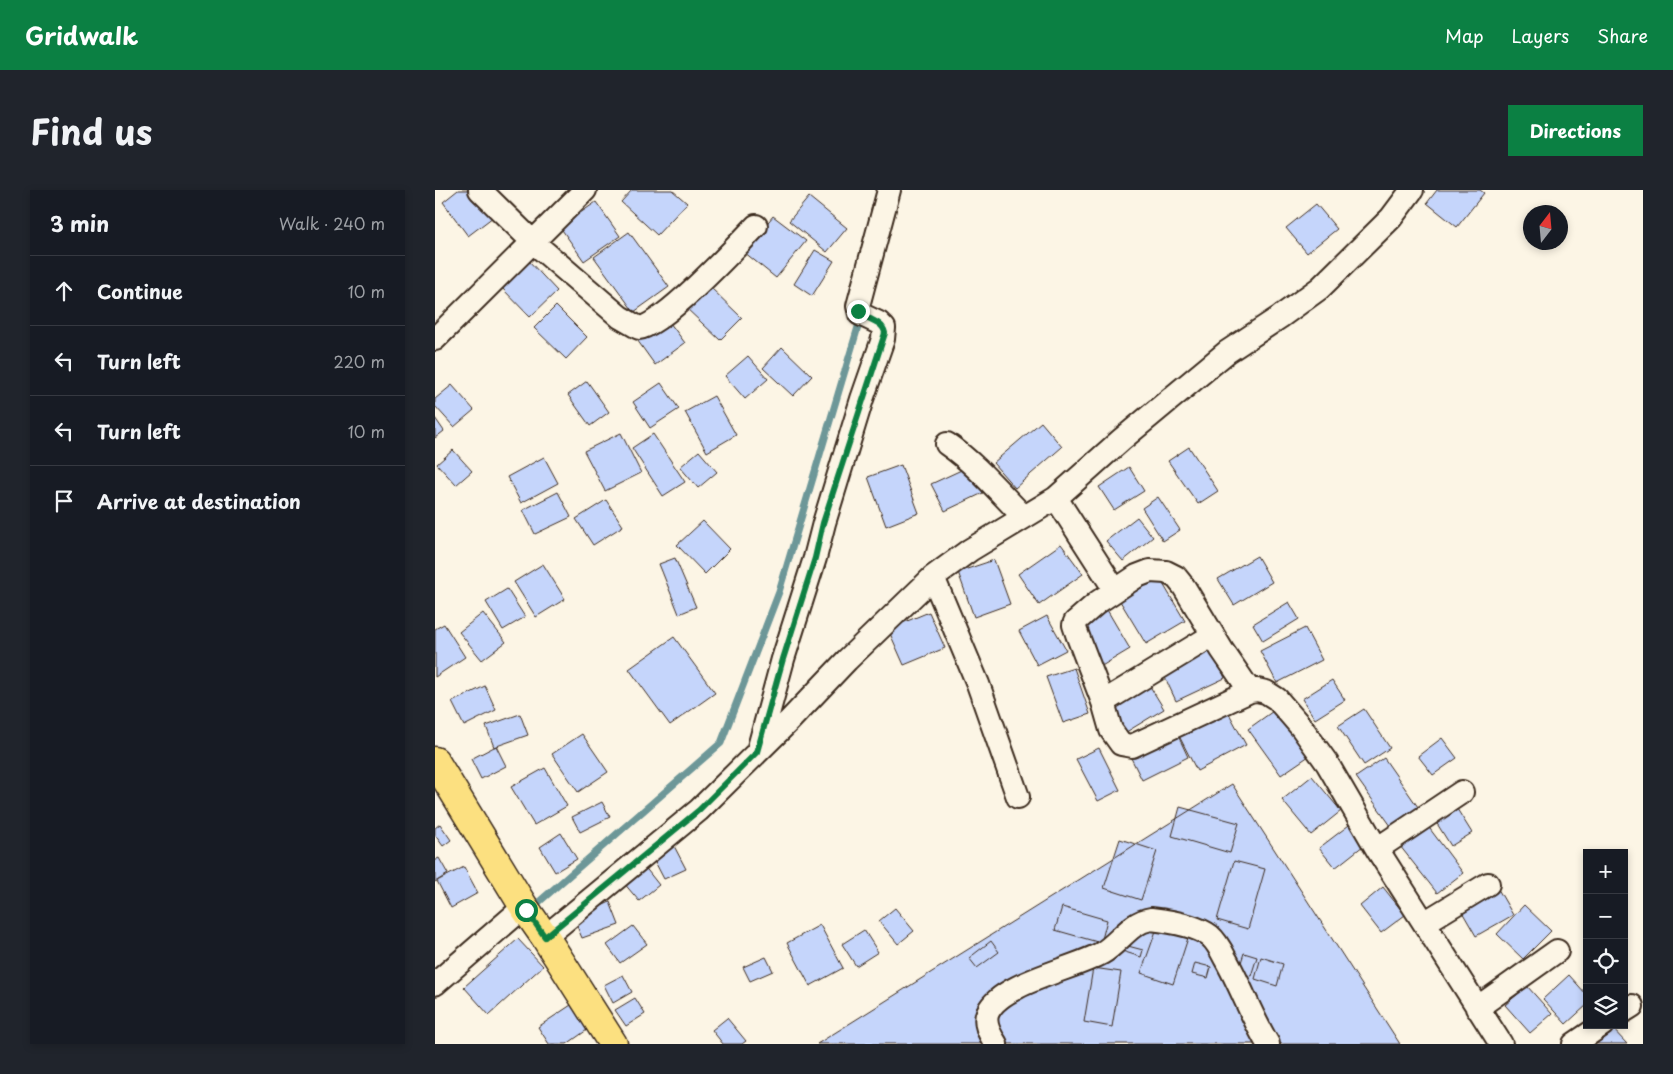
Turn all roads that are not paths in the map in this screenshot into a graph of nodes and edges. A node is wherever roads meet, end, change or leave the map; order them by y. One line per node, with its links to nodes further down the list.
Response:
1 (479, 190): 6 (street)
2 (585, 190): 6 (street)
3 (889, 190): 16 (street)
4 (1412, 190): 9 (street)
5 (756, 226): 6 (street)
6 (533, 242): 7 (street)
7 (435, 339)
8 (947, 444): 10 (street)
9 (1056, 498): 10 (street); 12 (street)
10 (1024, 517): 11 (street)
11 (933, 577): 16 (street); 19 (street)
12 (1115, 590): 13 (street); 15 (street)
13 (1213, 635): 14 (street); 15 (street)
14 (1250, 691): 15 (street); 20 (street)
15 (1103, 702)
16 (757, 752): 22 (street)
17 (435, 761): 22 (main road)
18 (1462, 792): 20 (street)
19 (1018, 797)
20 (1377, 849): 23 (street)
21 (1488, 884): 23 (street)
22 (534, 921): 25 (street); 28 (main road)
23 (1424, 923): 26 (street)
24 (1557, 951): 26 (street)
25 (435, 984)
26 (1477, 1008): 31 (street)
27 (1596, 1029): 32 (street)
28 (613, 1044)
29 (996, 1044): 30 (street)
30 (1268, 1044)
31 (1501, 1044)
32 (1574, 1044)

